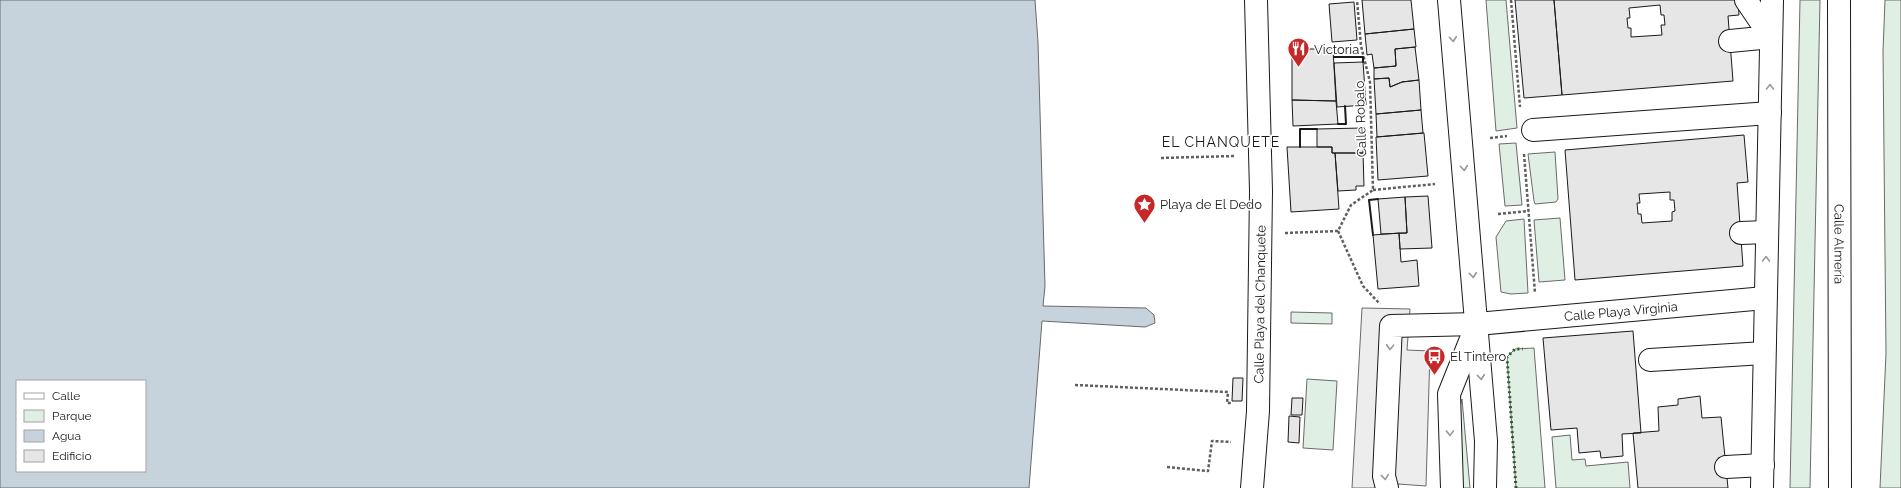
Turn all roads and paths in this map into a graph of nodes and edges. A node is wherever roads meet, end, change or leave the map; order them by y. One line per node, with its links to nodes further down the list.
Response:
1 (1256, 0): 15 (street, Calle Playa del Chanquete)
2 (1357, 0): 18 (path, Calle Robalo)
3 (1449, 0): 27 (street, one-way to 27)
4 (1511, 0): 10 (path)
5 (1746, 0): 8 (street)
6 (1772, 0): 8 (street)
7 (1839, 0): 42 (street, Calle Almería)
8 (1771, 37): 9 (street); 11 (street, one-way to 8)
9 (1730, 41)
10 (1520, 109)
11 (1770, 113): 14 (street); 22 (street)
12 (1500, 137): 13 (path)
13 (1490, 138)
14 (1528, 139): 19 (path)
15 (1259, 156): 16 (path); 24 (street, Calle Playa del Chanquete)
16 (1161, 158)
17 (1435, 184): 18 (path)
18 (1373, 190): 21 (path)
19 (1528, 211): 20 (path); 26 (path)
20 (1498, 214)
21 (1338, 231): 24 (path); 28 (path)
22 (1766, 232): 23 (street); 25 (street, one-way to 22)
23 (1741, 233)
24 (1260, 234): 32 (street, Calle Playa del Chanquete)
25 (1765, 298): 26 (street, Calle Playa Virginia); 29 (street)
26 (1528, 319): 27 (street, Calle Playa Virginia)
27 (1477, 324): 28 (street, Calle Playa Virginia); 39 (street, one-way to 39); 40 (street, one-way to 40)
28 (1400, 326): 38 (street, one-way to 38)
29 (1764, 353): 30 (street); 34 (street)
30 (1650, 360)
31 (1075, 385): 32 (path)
32 (1258, 404): 33 (street, Calle Playa del Chanquete)
33 (1255, 444): 35 (path); 37 (street, Calle Playa del Chanquete)
34 (1763, 465): 36 (street); 41 (street)
35 (1167, 466)
36 (1726, 467)
37 (1252, 488)
38 (1387, 488)
39 (1452, 488)
40 (1486, 488)
41 (1762, 488)
42 (1840, 488)

